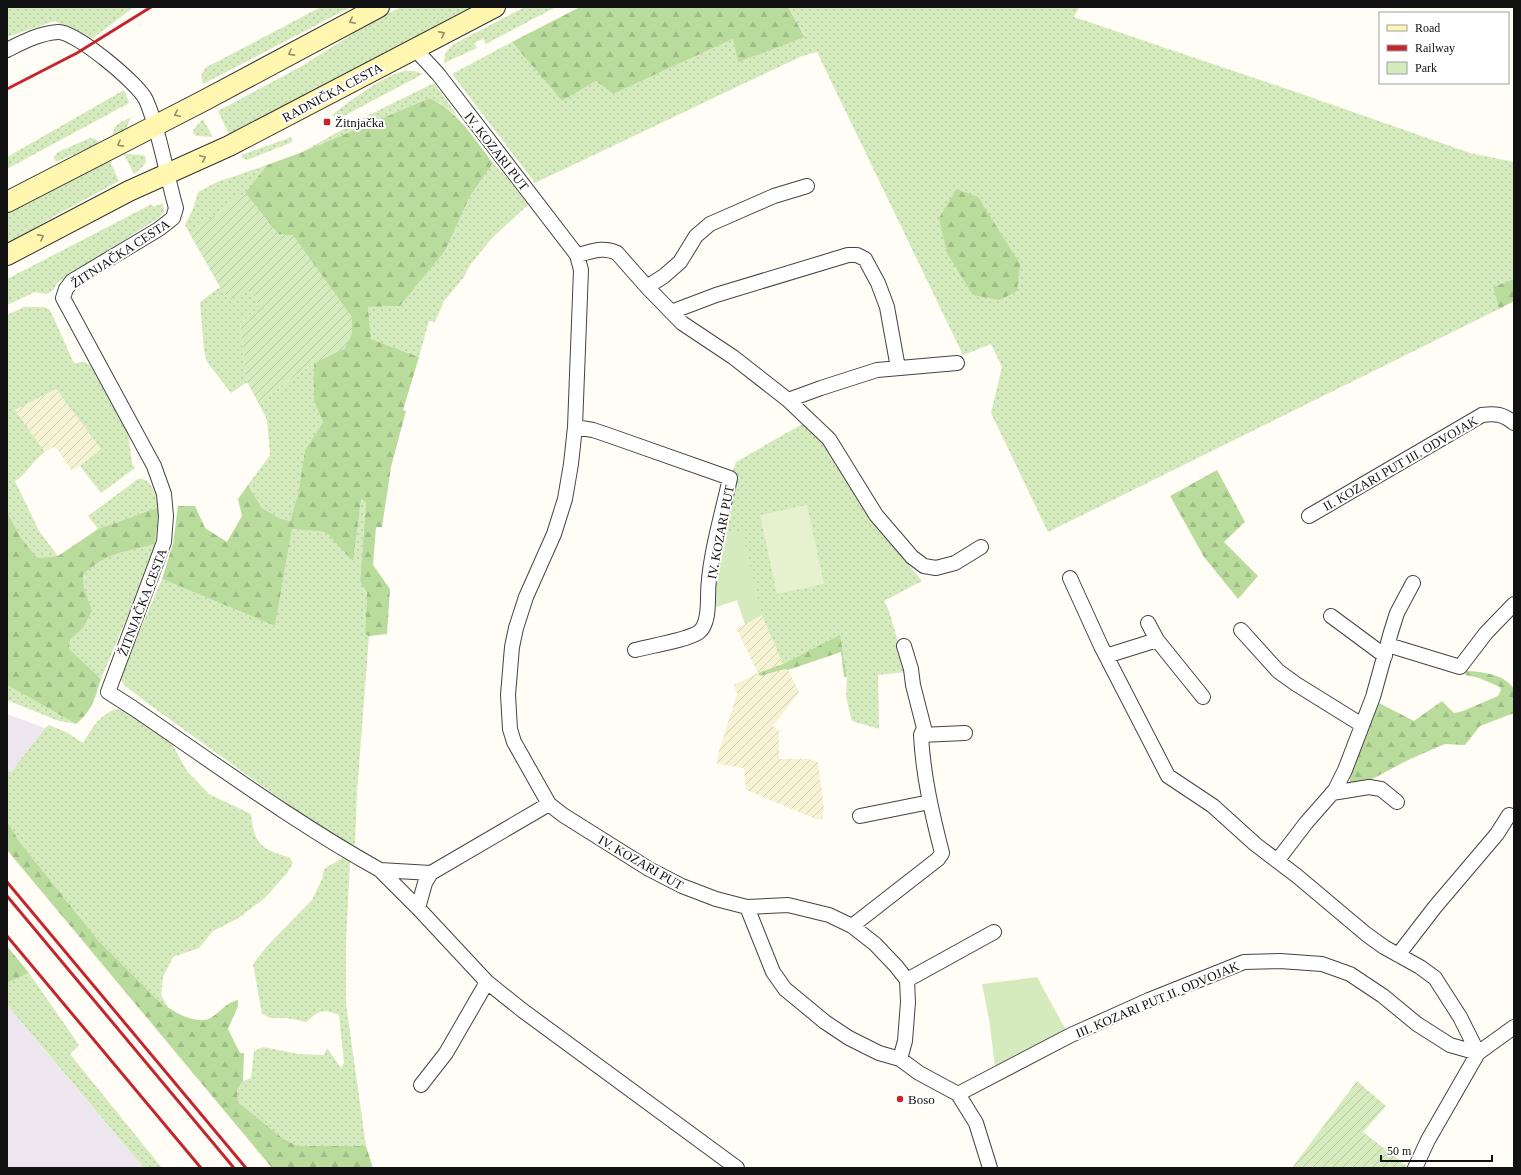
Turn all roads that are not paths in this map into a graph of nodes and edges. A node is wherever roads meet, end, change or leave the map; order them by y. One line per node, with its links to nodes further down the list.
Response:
1 (379, 7): 5 (main road, one-way to 5)
2 (495, 7): 3 (main road, RADNIČKA CESTA, one-way to 2)
3 (414, 48): 6 (main road, RADNIČKA CESTA, one-way to 3); 9 (street, IV. KOZARI PUT)
4 (7, 50): 5 (street)
5 (154, 125): 6 (street); 8 (main road, one-way to 8)
6 (167, 174): 10 (main road, RADNIČKA CESTA, one-way to 6); 42 (street, ŽITNJAČKA CESTA)
7 (807, 186): 11 (street)
8 (7, 202)
9 (577, 255): 11 (street); 17 (street, IV. KOZARI PUT)
10 (7, 256)
11 (647, 287): 12 (street)
12 (671, 312): 14 (street); 15 (street)
13 (957, 363): 14 (street)
14 (898, 368): 15 (street)
15 (788, 400): 19 (street)
16 (1514, 422): 18 (street, II. KOZARI PUT III. ODVOJAK)
17 (575, 428): 28 (street, IV. KOZARI PUT); 38 (street, IV. KOZARI PUT)
18 (1309, 516)
19 (981, 547)
20 (1070, 578): 30 (street)
21 (1414, 583): 29 (street)
22 (1514, 604): 29 (street)
23 (1331, 616): 29 (street)
24 (1148, 623): 26 (street)
25 (1241, 630): 32 (street)
26 (1157, 640): 30 (street); 31 (street)
27 (904, 646): 34 (street)
28 (635, 650)
29 (1386, 650): 32 (street)
30 (1106, 656): 41 (street)
31 (1203, 697)
32 (1362, 725): 35 (street)
33 (965, 733): 34 (street)
34 (921, 735): 36 (street)
35 (1332, 793): 37 (street); 41 (street)
36 (930, 802): 40 (street); 46 (street)
37 (1397, 802)
38 (549, 804): 43 (street); 44 (street, IV. KOZARI PUT)
39 (1509, 815): 48 (street)
40 (860, 816)
41 (1277, 861): 48 (street)
42 (380, 870): 43 (street); 45 (street)
43 (431, 873): 45 (street)
44 (747, 907): 46 (street, IV. KOZARI PUT); 53 (street)
45 (418, 908): 50 (street)
46 (852, 926): 49 (street, IV. KOZARI PUT)
47 (994, 932): 49 (street)
48 (1398, 955): 52 (street)
49 (907, 980): 53 (street)
50 (488, 982): 54 (street); 56 (street)
51 (1514, 1027): 52 (street)
52 (1478, 1053): 55 (street, III. KOZARI PUT II. ODVOJAK); 58 (street)
53 (900, 1059): 55 (street)
54 (421, 1085)
55 (958, 1094): 57 (street)
56 (737, 1168)
57 (990, 1168)
58 (1415, 1168)

